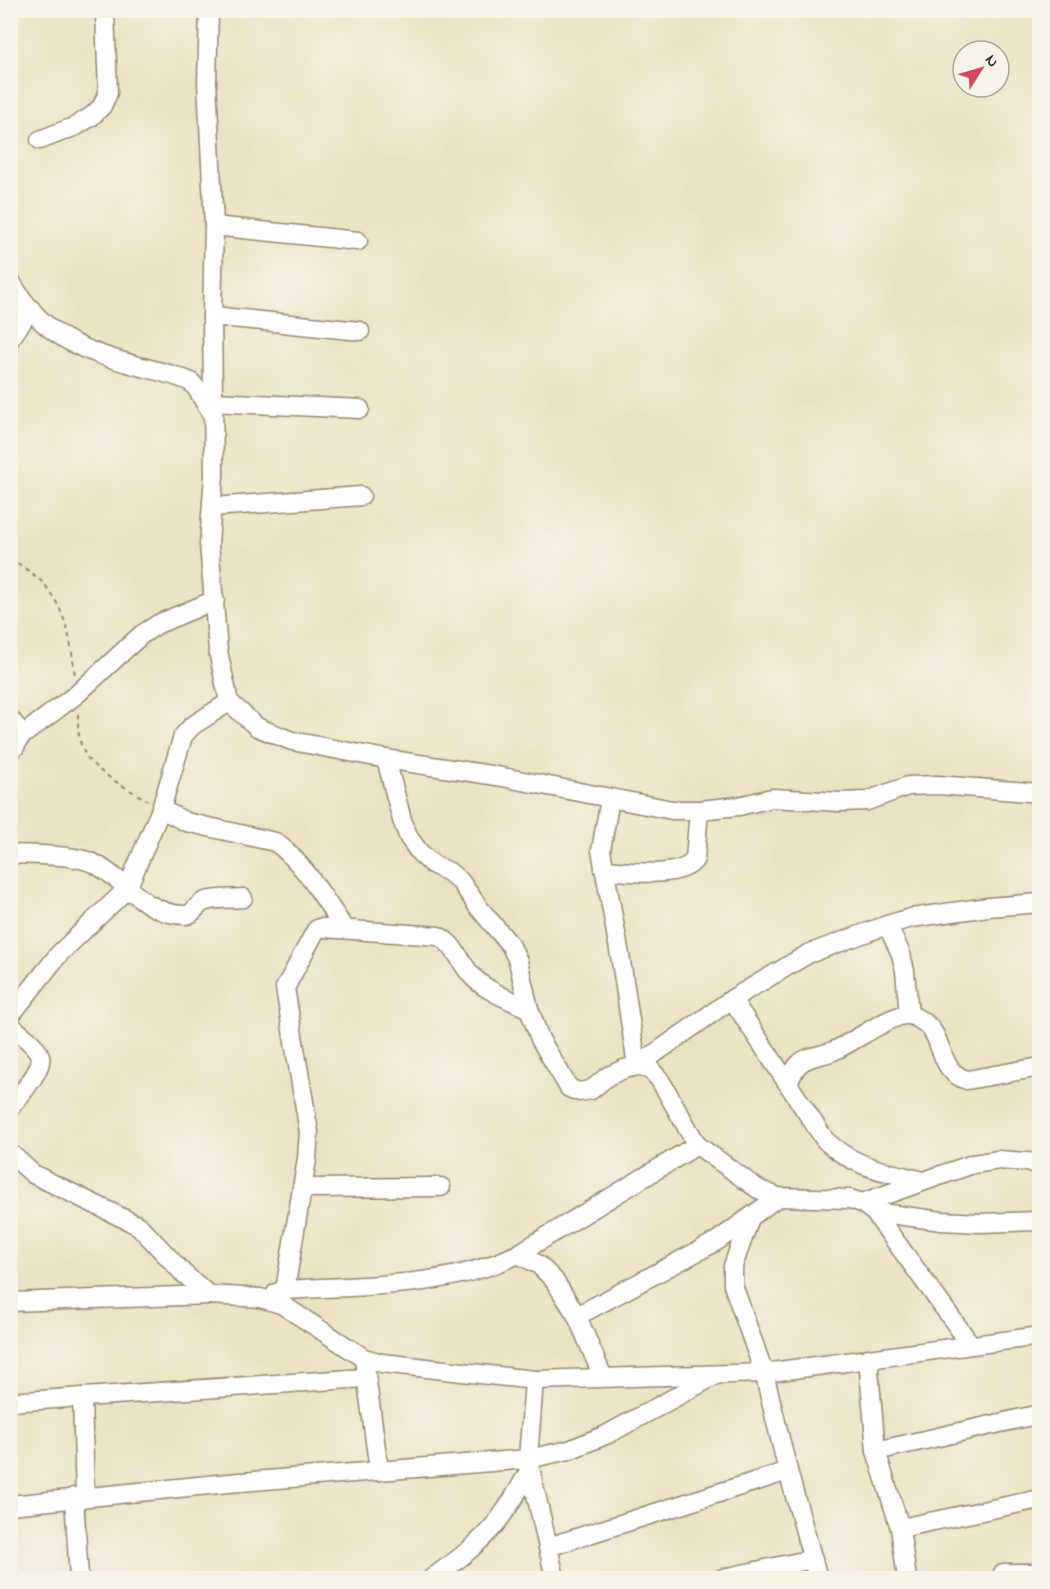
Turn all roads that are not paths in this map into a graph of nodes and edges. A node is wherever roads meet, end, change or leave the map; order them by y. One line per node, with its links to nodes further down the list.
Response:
1 (105, 10): 3 (street)
2 (209, 10): 4 (street)
3 (40, 140)
4 (214, 226): 5 (street); 8 (street)
5 (358, 241)
6 (12, 285): 7 (street)
7 (31, 309): 10 (street); 12 (street)
8 (212, 316): 9 (street); 12 (street)
9 (360, 331)
10 (10, 339)
11 (360, 409): 12 (street)
12 (213, 410): 14 (street)
13 (361, 496): 14 (street)
14 (213, 507): 15 (street)
15 (214, 600): 16 (street); 18 (street)
16 (229, 702): 19 (street); 22 (street)
17 (10, 719): 18 (street)
18 (15, 744)
19 (386, 759): 21 (street); 32 (street)
20 (1040, 794): 23 (street)
21 (610, 799): 23 (street); 25 (street)
22 (160, 809): 26 (street); 30 (street)
23 (699, 810): 25 (street)
24 (10, 854): 26 (street)
25 (604, 870): 36 (street)
26 (127, 889): 27 (street); 34 (street)
27 (243, 898)
28 (1040, 903): 29 (street)
29 (887, 925): 31 (street); 33 (street)
30 (345, 930): 32 (street); 45 (street)
31 (732, 999): 36 (street); 38 (street)
32 (529, 1009): 36 (street)
33 (909, 1014): 37 (street); 38 (street)
34 (10, 1016)
35 (10, 1025): 39 (street)
36 (637, 1066): 40 (street)
37 (1040, 1067)
38 (788, 1084): 43 (street)
39 (10, 1108)
40 (697, 1145): 46 (street); 50 (street)
41 (10, 1153): 52 (street)
42 (1040, 1163): 43 (street)
43 (922, 1181): 47 (street)
44 (441, 1187): 45 (street)
45 (302, 1188): 51 (street)
46 (778, 1197): 47 (street); 48 (street)
47 (868, 1207): 49 (street); 57 (street)
48 (750, 1218): 55 (street); 60 (street)
49 (1040, 1221)
50 (518, 1254): 51 (street); 55 (street)
51 (285, 1290): 53 (street)
52 (209, 1294): 53 (street); 54 (street)
53 (260, 1298): 58 (street)
54 (10, 1302)
55 (577, 1316): 62 (street)
56 (1040, 1336): 57 (street)
57 (971, 1345): 59 (street)
58 (364, 1358): 63 (street); 64 (street)
59 (868, 1358): 60 (street); 68 (street)
60 (764, 1373): 61 (street); 71 (street)
61 (718, 1374): 62 (street); 69 (street)
62 (603, 1377): 64 (street)
63 (366, 1378): 65 (street); 70 (street)
64 (534, 1380): 69 (street)
65 (82, 1397): 66 (street); 72 (street)
66 (10, 1402)
67 (1040, 1414): 68 (street)
68 (876, 1451): 75 (street)
69 (528, 1465): 70 (street); 76 (street); 81 (street)
70 (379, 1471): 72 (street)
71 (788, 1471): 76 (street); 77 (street)
72 (79, 1496): 74 (street); 80 (street)
73 (1040, 1499): 75 (street)
74 (10, 1505)
75 (900, 1528): 85 (street)
76 (548, 1547): 82 (street)
77 (813, 1559): 83 (street); 84 (street)
78 (1003, 1573): 79 (street)
79 (1040, 1573)
80 (79, 1578)
81 (432, 1578)
82 (555, 1578)
83 (723, 1578)
84 (818, 1578)
85 (907, 1578)

